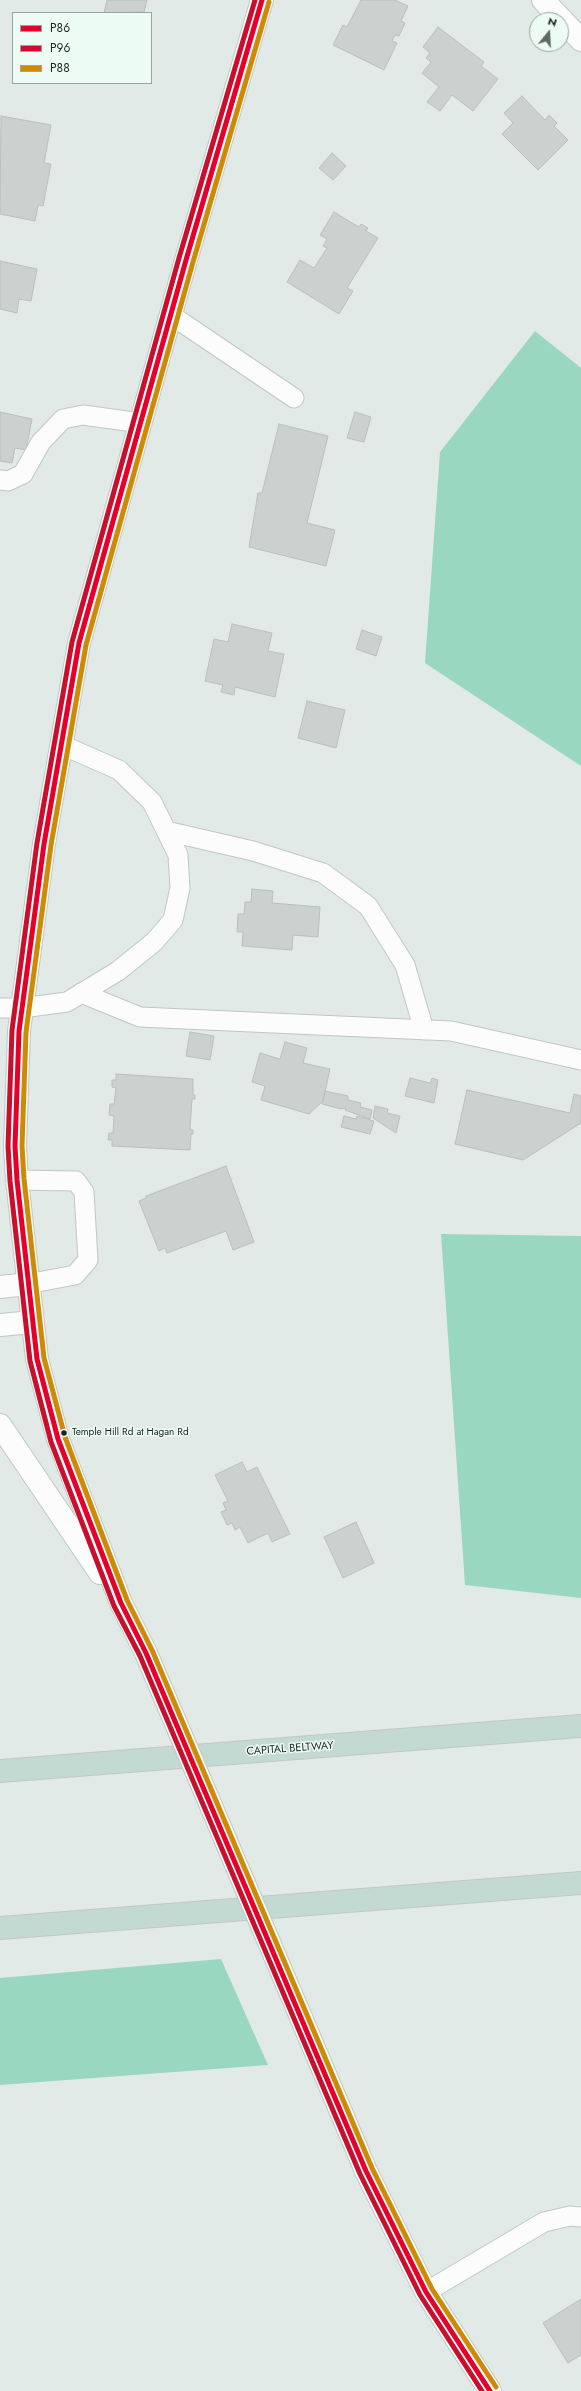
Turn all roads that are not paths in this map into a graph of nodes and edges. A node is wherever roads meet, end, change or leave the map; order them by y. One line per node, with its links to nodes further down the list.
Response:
1 (262, 0): 4 (main road)
2 (543, 0): 3 (main road)
3 (581, 40)
4 (171, 315): 5 (lane); 6 (main road)
5 (294, 398)
6 (141, 423): 7 (lane); 8 (main road)
7 (0, 480)
8 (62, 745): 9 (lane); 12 (main road)
9 (166, 831): 10 (lane); 13 (lane)
10 (82, 993): 12 (lane); 13 (lane)
11 (0, 1008): 12 (lane)
12 (22, 1008): 15 (main road)
13 (424, 1030): 14 (lane)
14 (581, 1060)
15 (17, 1180): 16 (main road); 16 (lane)
16 (27, 1284): 17 (main road); 18 (main road)
17 (0, 1287)
18 (32, 1322): 19 (main road); 21 (main road)
19 (0, 1325)
20 (0, 1425): 21 (main road)
21 (121, 1603): 27 (main road, bridge)
22 (581, 1726): 23 (highway, CAPITAL BELTWAY)
23 (0, 1771)
24 (581, 1883): 25 (highway)
25 (0, 1928)
26 (581, 2217): 27 (lane)
27 (426, 2292): 28 (main road)
28 (490, 2391)

